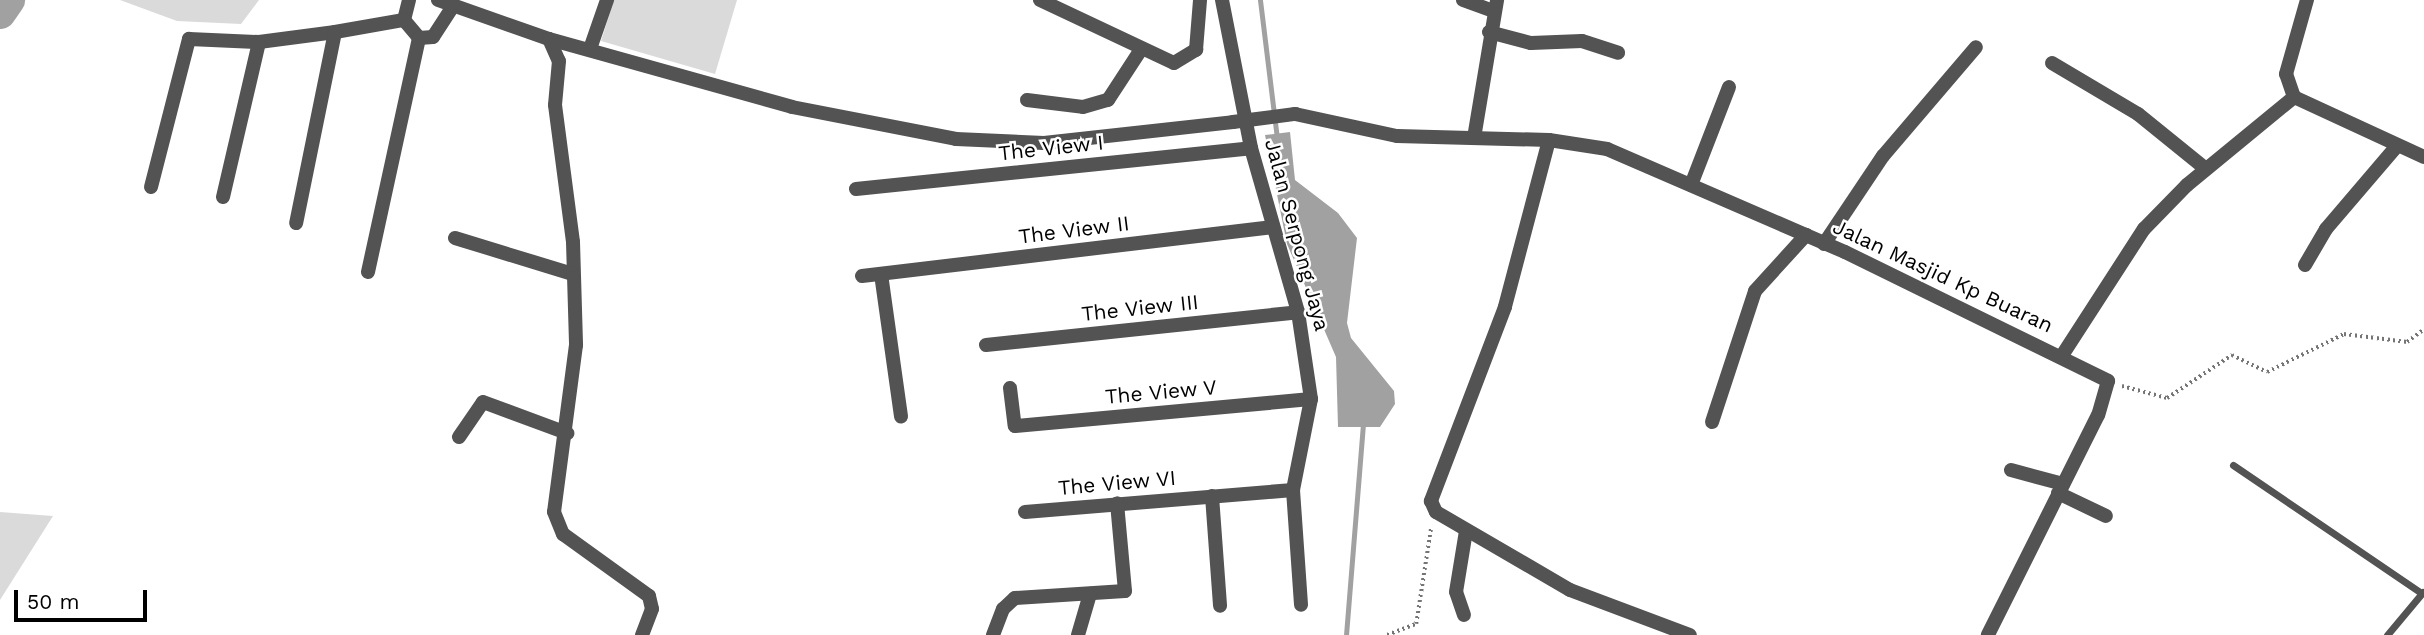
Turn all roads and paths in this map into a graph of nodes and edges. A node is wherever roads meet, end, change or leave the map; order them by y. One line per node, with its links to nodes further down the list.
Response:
1 (409, 0): 11 (street)
2 (438, 0): 10 (street, Jalan Masjid Kp Buaran)
3 (607, 0): 17 (street)
4 (1040, 0): 19 (street)
5 (1200, 0): 19 (street)
6 (1222, 0): 28 (street, Jalan Serpong Jaya)
7 (1463, 0): 9 (street)
8 (2307, 0): 23 (street)
9 (1495, 5): 13 (street)
10 (453, 6): 14 (street); 15 (street, Jalan Masjid Kp Buaran)
11 (404, 20): 12 (street); 14 (street)
12 (335, 32): 16 (street); 35 (street)
13 (1489, 33): 20 (street); 25 (street)
14 (419, 38): 41 (street)
15 (549, 39): 17 (street, Jalan Masjid Kp Buaran); 42 (street)
16 (259, 42): 32 (street); 34 (street)
17 (591, 46): 25 (street, Jalan Masjid Kp Buaran, bridge)
18 (1976, 47): 39 (street)
19 (1140, 51): 24 (street)
20 (1618, 52)
21 (2052, 63): 30 (street)
22 (1729, 87): 31 (street)
23 (2294, 97): 27 (street); 30 (street)
24 (1027, 100)
25 (1474, 138): 26 (street, Jalan Masjid Kp Buaran)
26 (1549, 140): 31 (street, Jalan Masjid Kp Buaran); 63 (street)
27 (2397, 146): 29 (street); 40 (street)
28 (1251, 148): 33 (street, The View I); 36 (street, Jalan Serpong Jaya)
29 (2424, 158)
30 (2206, 169): 48 (street)
31 (1691, 185): 37 (street, Jalan Masjid Kp Buaran)
32 (151, 187)
33 (856, 189)
34 (223, 197)
35 (296, 223)
36 (1273, 228): 43 (street, The View II); 45 (street, Jalan Serpong Jaya)
37 (1806, 235): 39 (street, Jalan Masjid Kp Buaran); 53 (street, Jalan Masjid Kp Buaran)
38 (455, 238): 42 (street)
39 (1824, 244): 48 (street, Jalan Masjid Kp Buaran)
40 (2305, 265)
41 (368, 272)
42 (573, 274): 54 (street)
43 (881, 274): 44 (street, The View II); 52 (street)
44 (862, 276)
45 (1298, 312): 47 (street, The View III); 51 (street, Jalan Serpong Jaya)
46 (2424, 329): 49 (path)
47 (986, 345)
48 (2063, 355): 49 (street, Jalan Masjid Kp Buaran)
49 (2109, 383): 59 (street)
50 (1010, 388): 51 (street, The View V)
51 (1311, 399): 58 (street, Jalan Serpong Jaya)
52 (901, 417)
53 (1712, 422)
54 (567, 433): 55 (street); 71 (street)
55 (459, 437)
56 (2234, 465): 66 (lane)
57 (2011, 470): 59 (street)
58 (1293, 489): 60 (street, The View VI); 68 (street, Jalan Serpong Jaya)
59 (2061, 489): 64 (street); 76 (street)
60 (1212, 496): 61 (street, The View VI); 69 (street)
61 (1117, 503): 62 (street, The View VI); 67 (street)
62 (1025, 512)
63 (1436, 512): 65 (street); 74 (path)
64 (2106, 516)
65 (1466, 531): 70 (street); 75 (street)
66 (2423, 592): 77 (lane)
67 (1090, 594): 72 (street); 73 (street)
68 (1301, 605)
69 (1220, 606)
70 (1464, 615)
71 (642, 635)
72 (993, 635)
73 (1078, 635)
74 (1387, 635)
75 (1690, 635)
76 (1988, 635)
77 (2387, 635)

